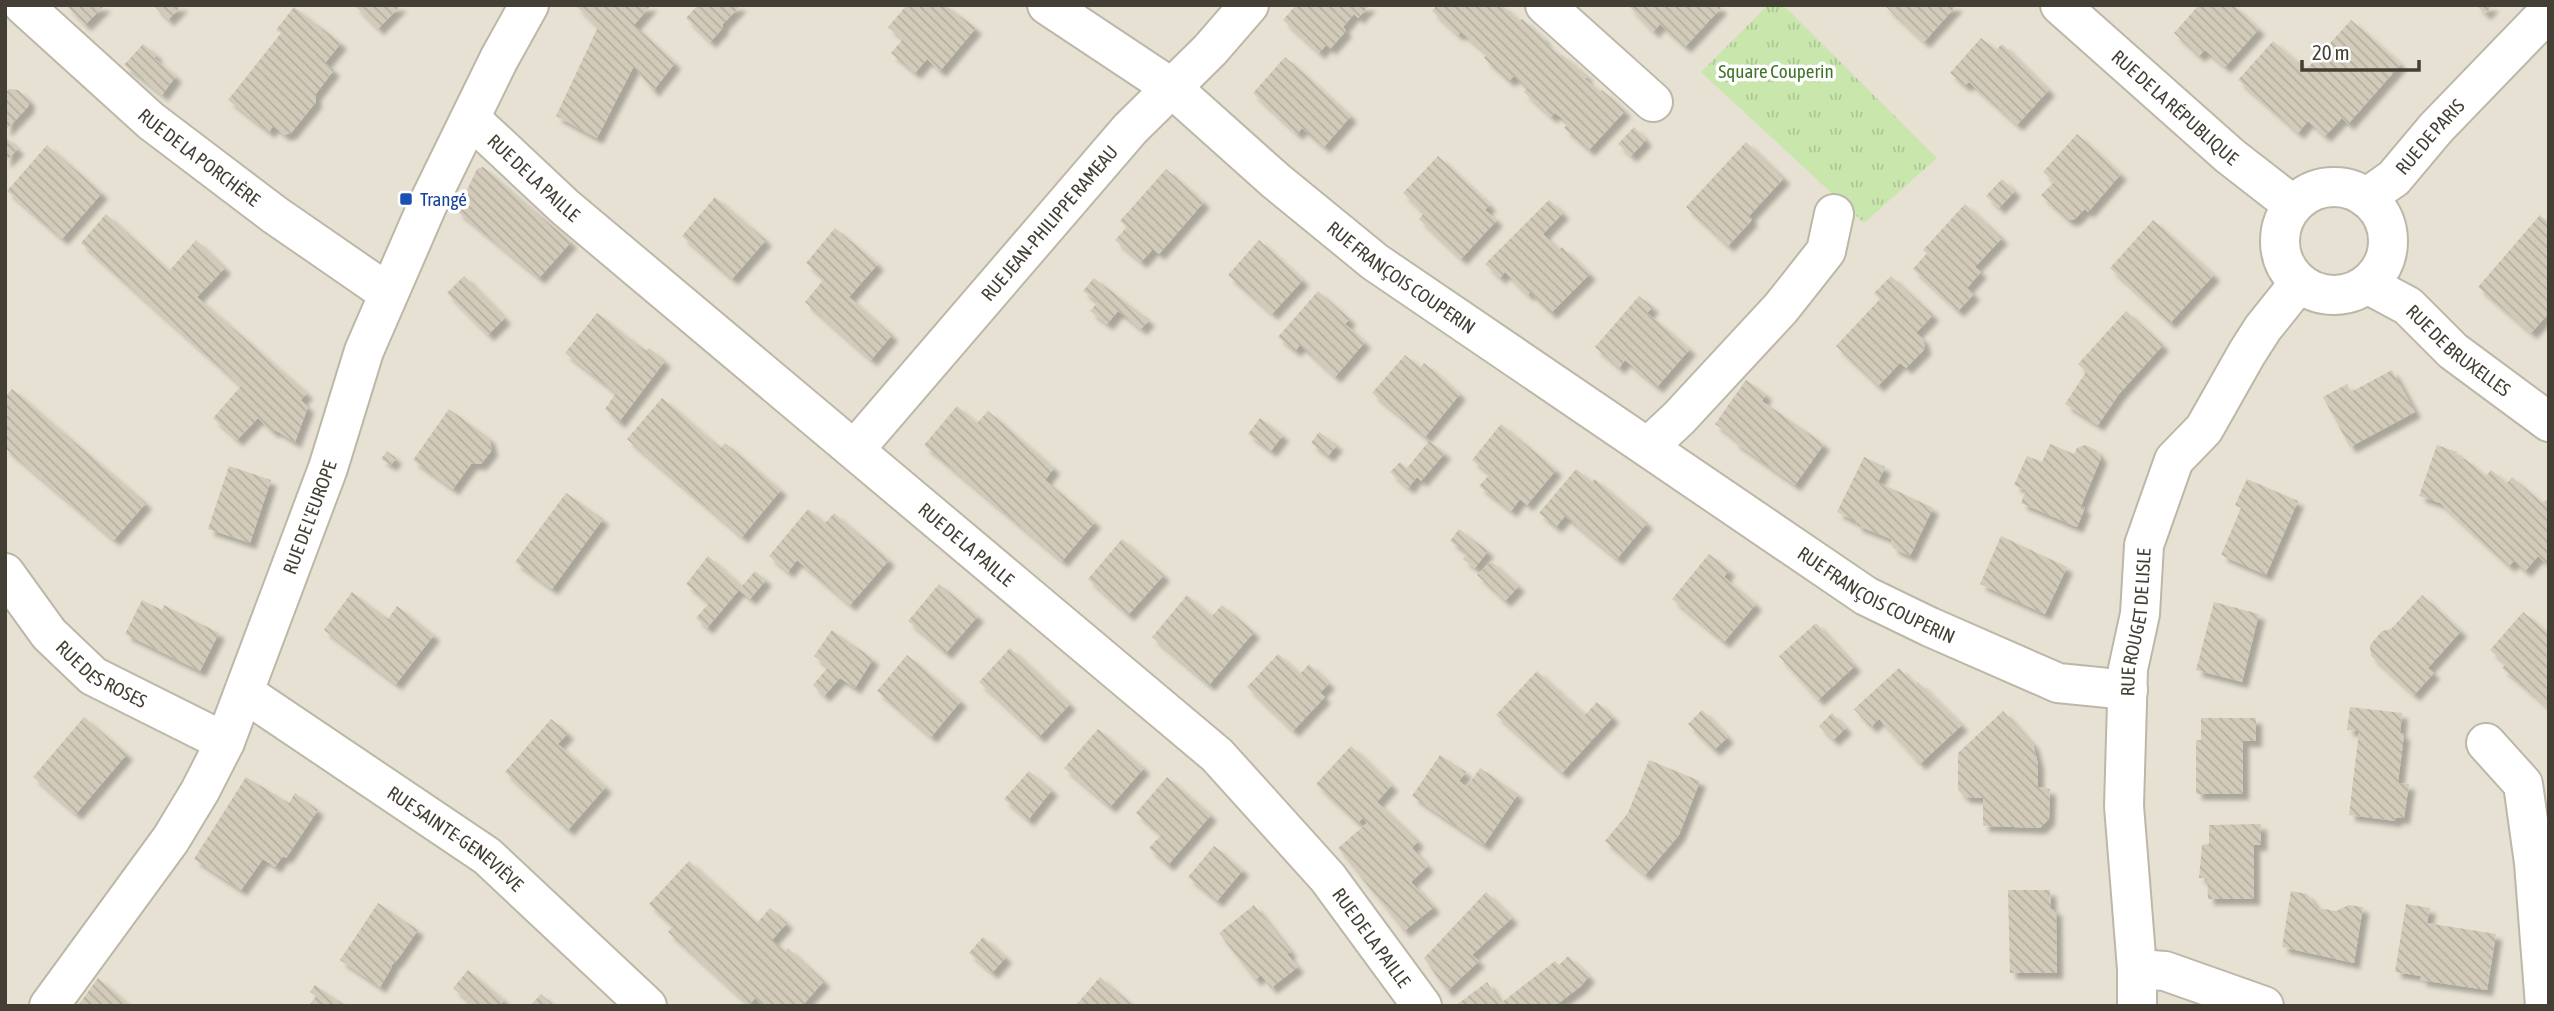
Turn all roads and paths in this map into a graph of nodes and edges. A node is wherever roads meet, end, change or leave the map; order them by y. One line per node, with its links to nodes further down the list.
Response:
1 (23, 5): 16 (street, RUE DE LA PORCHÈRE)
2 (529, 5): 10 (street, RUE DE L'EUROPE)
3 (1047, 5): 8 (street, RUE FRANÇOIS COUPERIN)
4 (1249, 5): 8 (street, RUE JEAN-PHILIPPE RAMEAU)
5 (1545, 5): 9 (street)
6 (2060, 5): 12 (street, RUE DE LA RÉPUBLIQUE)
7 (2549, 11): 11 (street, RUE DE PARIS)
8 (1172, 88): 18 (street, RUE FRANÇOIS COUPERIN); 19 (street, RUE JEAN-PHILIPPE RAMEAU)
9 (1653, 102)
10 (471, 119): 16 (street, RUE DE L'EUROPE); 19 (street, RUE DE LA PAILLE)
11 (2366, 198): 12 (street); 15 (street)
12 (2293, 205): 14 (street)
13 (1834, 214): 18 (street)
14 (2299, 283): 15 (street); 21 (street, RUE ROUGET DE LISLE)
15 (2367, 284): 17 (street, RUE DE BRUXELLES)
16 (388, 293): 22 (street, RUE DE L'EUROPE)
17 (2549, 422)
18 (1648, 447): 21 (street, RUE FRANÇOIS COUPERIN)
19 (855, 449): 28 (street, RUE DE LA PAILLE)
20 (5, 573): 23 (street, RUE DES ROSES)
21 (2128, 690): 25 (street, RUE ROUGET DE LISLE)
22 (245, 693): 23 (street, RUE DE L'EUROPE); 27 (street, RUE SAINTE-GENEVIÈVE)
23 (225, 742): 26 (street, RUE DE L'EUROPE)
24 (2486, 743): 30 (street)
25 (2137, 987): 29 (street)
26 (50, 1006)
27 (647, 1006)
28 (1422, 1006)
29 (2264, 1006)
30 (2545, 1006)

